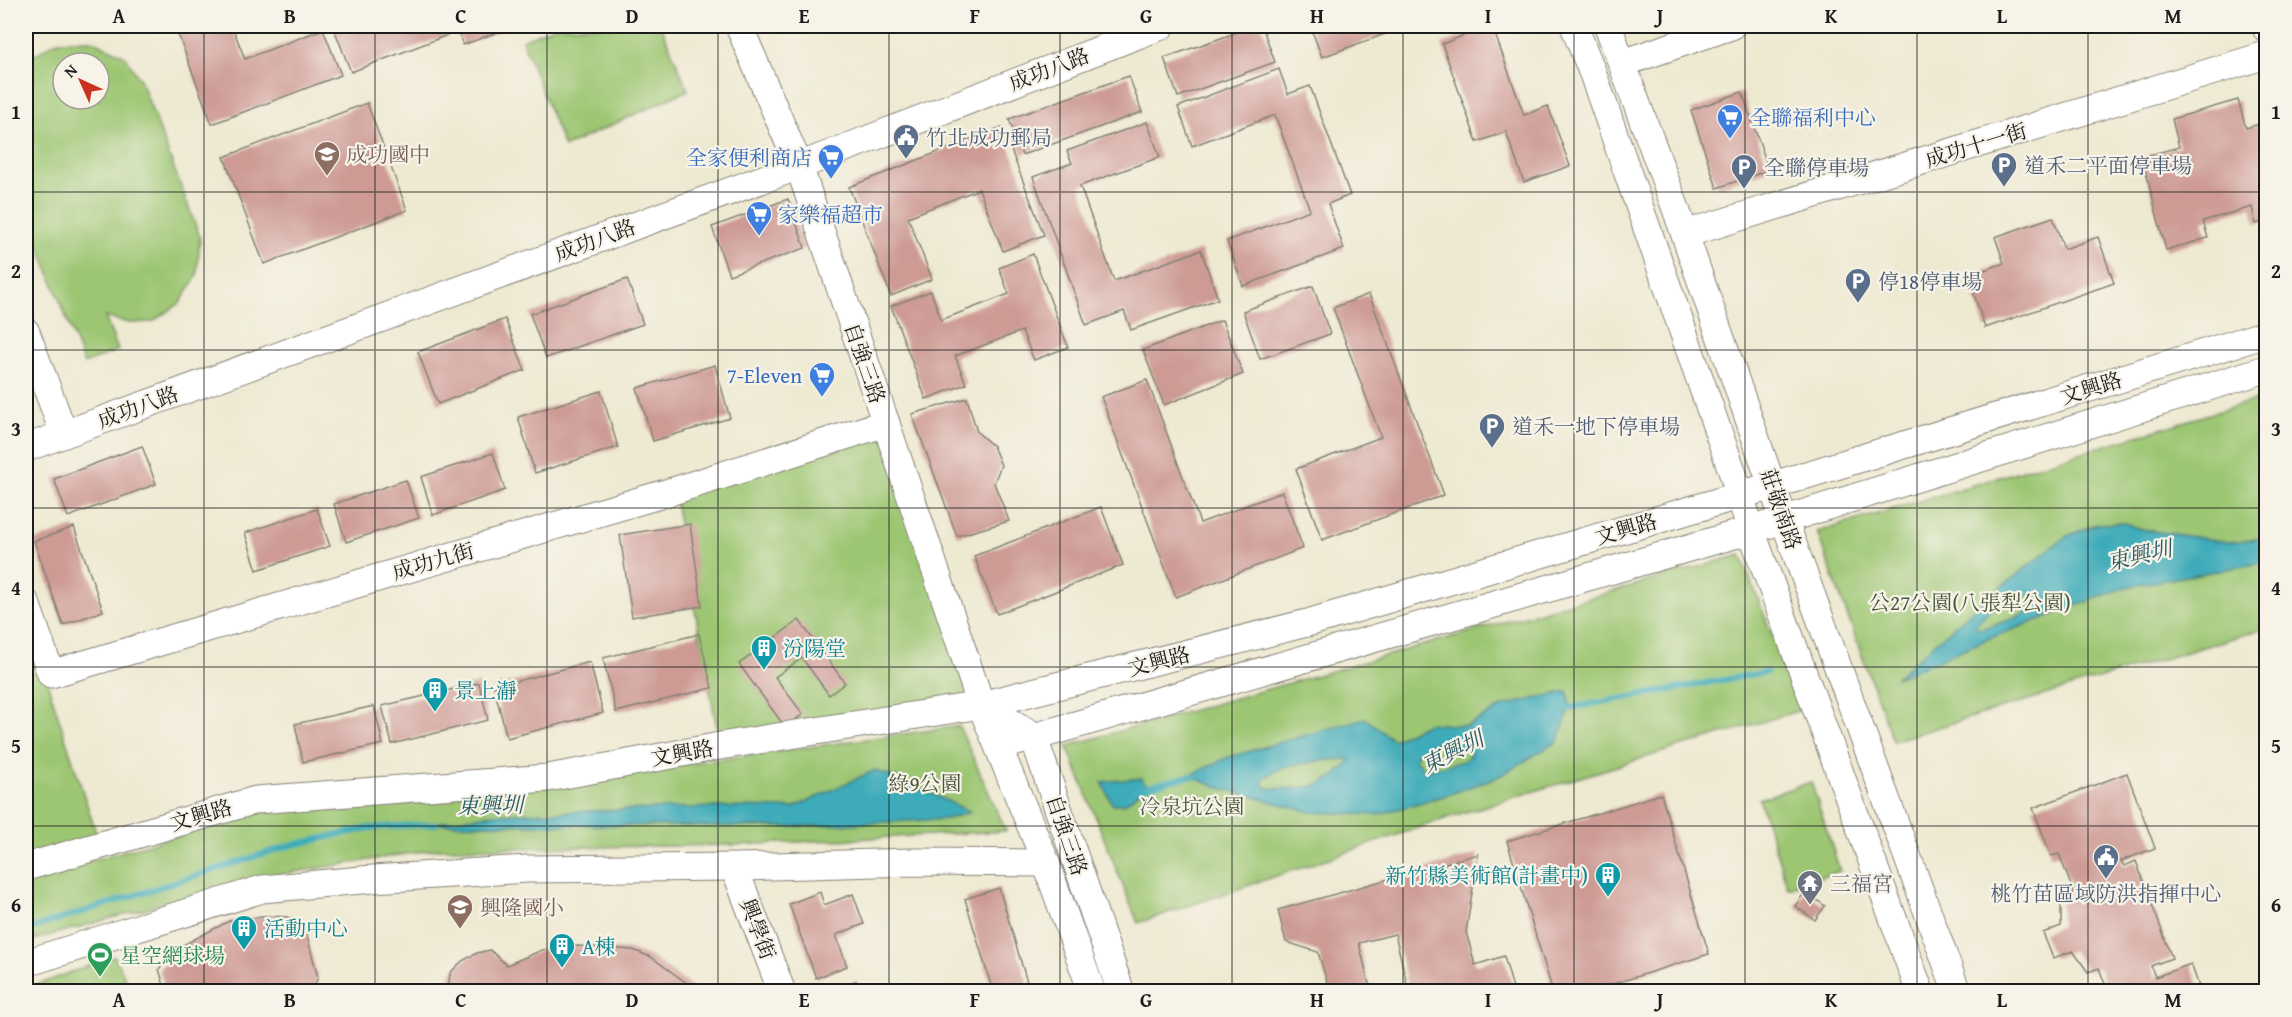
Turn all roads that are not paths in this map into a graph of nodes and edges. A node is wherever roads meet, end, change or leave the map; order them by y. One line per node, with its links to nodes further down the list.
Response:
1 (739, 26): 8 (street, 自強三路)
2 (1161, 26): 8 (street, 成功八路)
3 (1574, 26): 17 (street, 莊敬南路)
4 (1608, 26): 7 (street, 莊敬南路)
5 (1731, 26): 7 (street)
6 (2266, 55): 9 (street, 成功十一街)
7 (1623, 63): 9 (street, 莊敬南路)
8 (798, 166): 13 (street, 自強三路); 14 (street, 成功八路)
9 (1685, 234): 16 (street, 莊敬南路)
10 (26, 332): 14 (street)
11 (2266, 334): 16 (street, 文興路)
12 (2266, 369): 18 (street, 文興路)
13 (886, 423): 20 (street, 成功九街); 21 (street, 自強三路)
14 (64, 434): 15 (street, 成功八路)
15 (26, 448)
16 (1773, 486): 17 (street, 文興路); 18 (street, 莊敬南路)
17 (1741, 495): 19 (street, 莊敬南路); 21 (street, 文興路)
18 (1784, 520): 19 (street, 文興路); 32 (street, 莊敬南路)
19 (1751, 530): 22 (street, 文興路); 31 (street, 莊敬南路)
20 (26, 603)
21 (981, 705): 22 (street); 23 (street, 自強三路); 25 (street, 文興路)
22 (1034, 735): 23 (street, 文興路); 30 (street, 自強三路)
23 (999, 747): 24 (street, 自強三路)
24 (1046, 863): 26 (street); 29 (street, 自強三路)
25 (26, 867)
26 (741, 867): 27 (street); 28 (street, 興學街)
27 (26, 963)
28 (782, 992)
29 (1092, 992)
30 (1121, 992)
31 (1920, 992)
32 (1957, 992)

